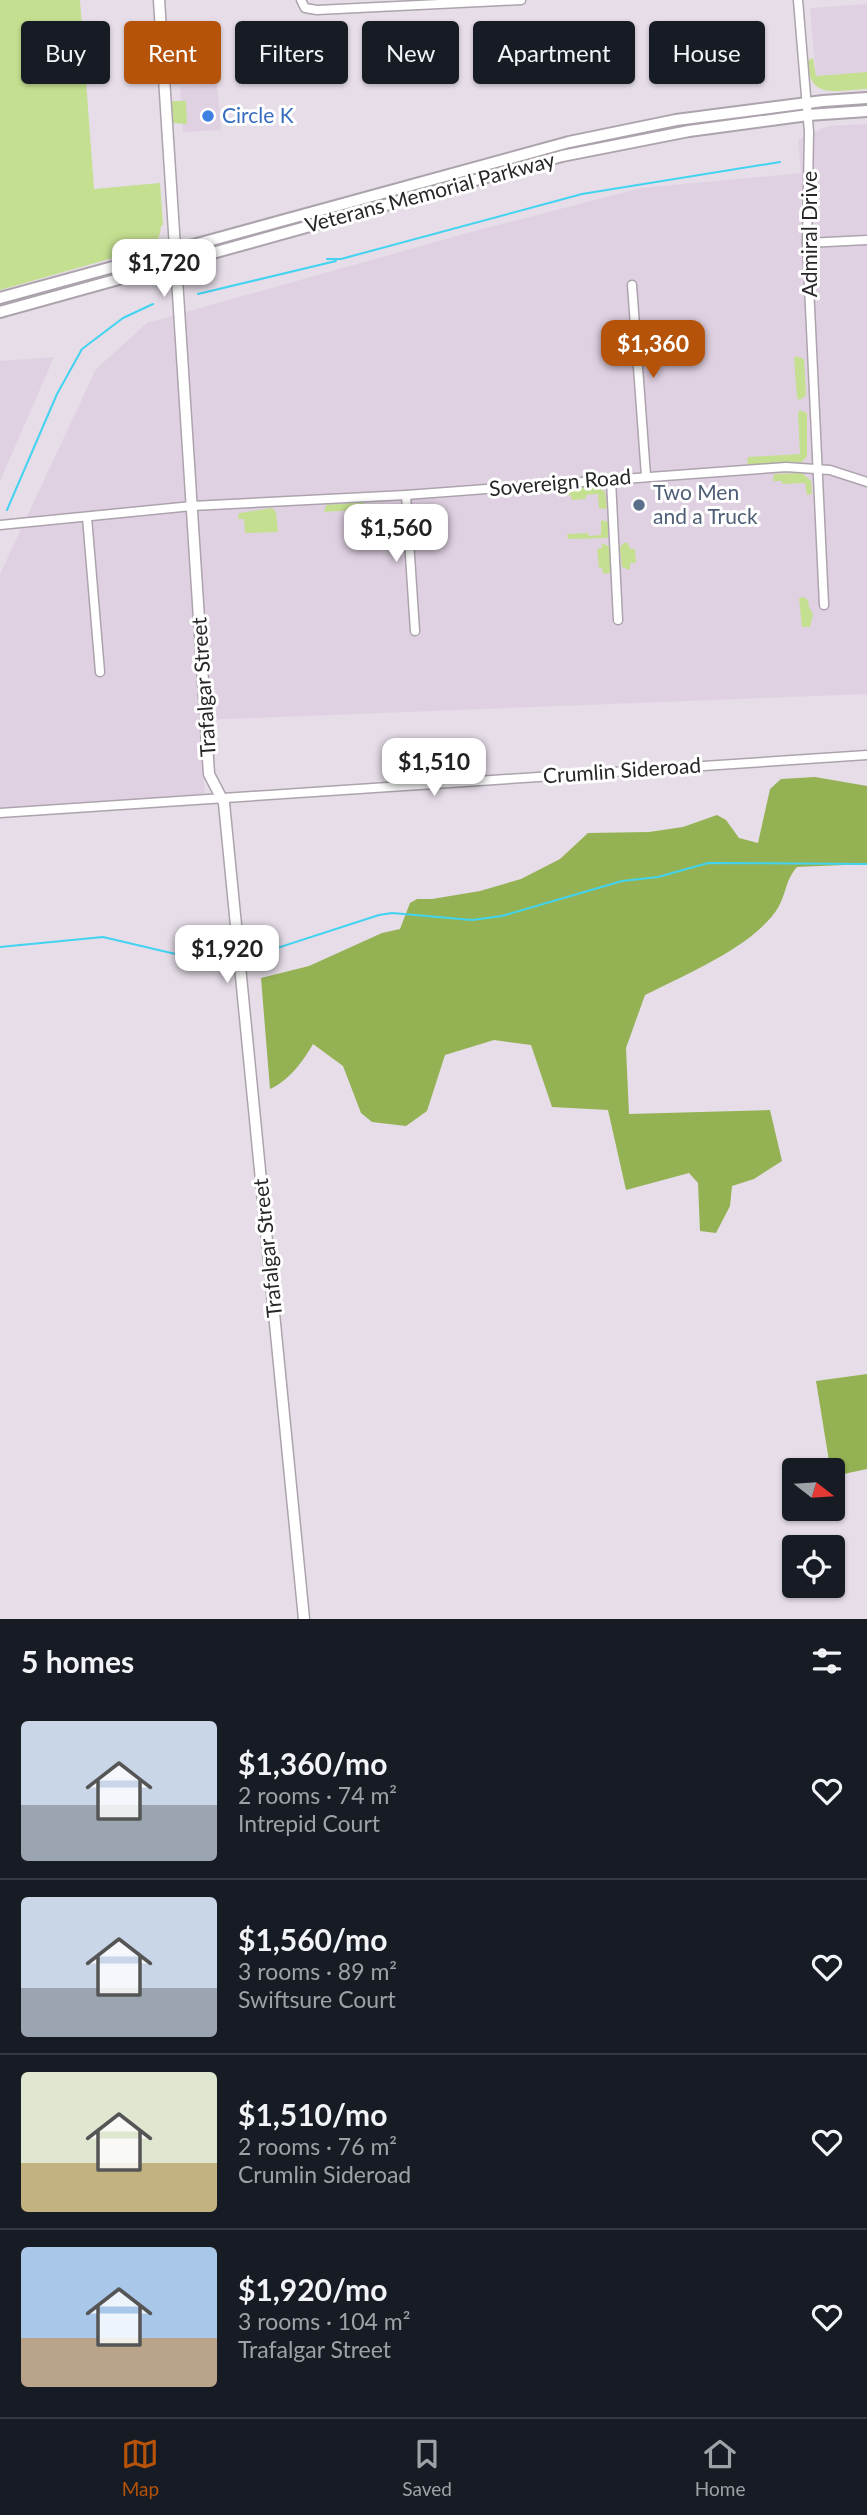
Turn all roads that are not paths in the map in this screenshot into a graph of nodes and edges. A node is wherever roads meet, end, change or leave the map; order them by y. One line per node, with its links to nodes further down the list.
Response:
1 (159, 0): 11 (main road, Trafalgar Street)
2 (302, 0): 3 (street)
3 (521, 0)
4 (798, 0): 6 (street, Admiral Drive)
5 (867, 98): 6 (highway, Veterans Memorial Parkway)
6 (807, 102): 8 (street, Admiral Drive); 11 (highway, Veterans Memorial Parkway)
7 (867, 111): 8 (highway, Veterans Memorial Parkway)
8 (808, 115): 10 (street, Admiral Drive); 12 (highway, Veterans Memorial Parkway)
9 (867, 240): 10 (street)
10 (807, 243): 16 (street, Admiral Drive)
11 (175, 249): 12 (main road, Trafalgar Street); 14 (highway, Veterans Memorial Parkway)
12 (177, 263): 15 (highway, Veterans Memorial Parkway); 21 (main road, Trafalgar Street)
13 (632, 285): 17 (street)
14 (0, 298)
15 (0, 312)
16 (816, 468): 17 (street, Sovereign Road); 19 (street, Sovereign Road); 24 (street, Admiral Drive)
17 (646, 476): 18 (street, Sovereign Road)
18 (611, 480): 20 (street, Sovereign Road); 25 (street)
19 (867, 482)
20 (406, 495): 21 (street, Sovereign Road); 26 (street)
21 (192, 506): 22 (street, Sovereign Road); 29 (main road, Trafalgar Street)
22 (87, 517): 23 (street, Sovereign Road); 27 (street)
23 (0, 525)
24 (824, 605)
25 (618, 620)
26 (415, 631)
27 (100, 672)
28 (867, 755): 29 (street, Crumlin Sideroad)
29 (222, 798): 30 (street, Crumlin Sideroad); 31 (main road, Trafalgar Street)
30 (0, 813)
31 (304, 1619)

